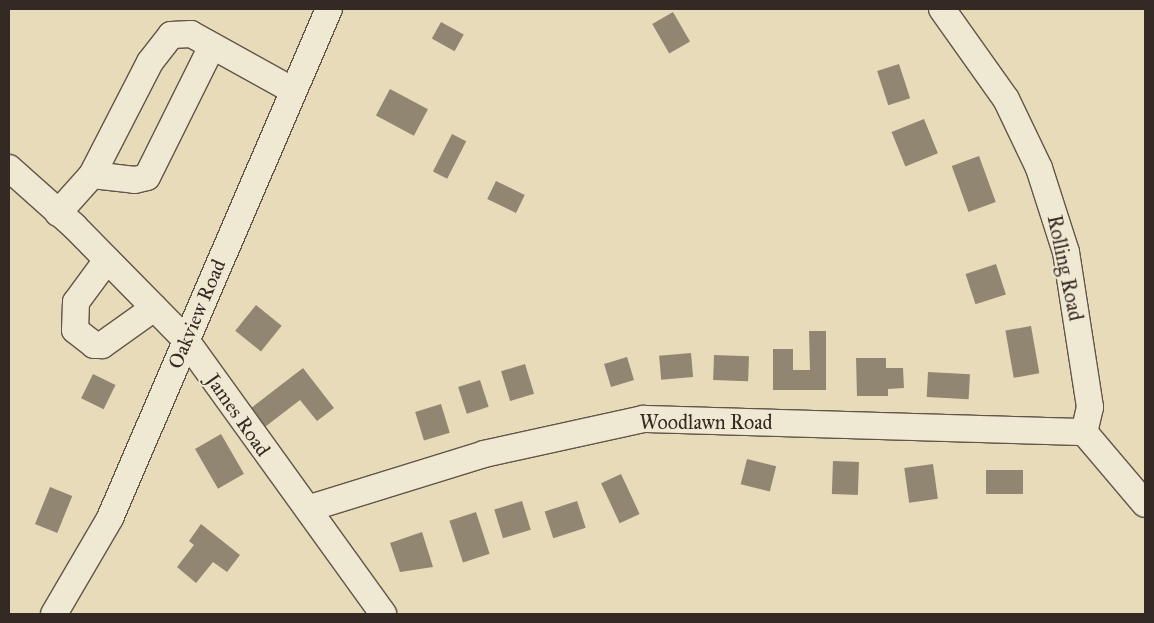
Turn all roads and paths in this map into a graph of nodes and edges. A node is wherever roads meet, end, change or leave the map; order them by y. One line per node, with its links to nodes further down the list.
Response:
1 (329, 9): 4 (street, Oakview Road)
2 (942, 9): 11 (street, Rolling Road)
3 (212, 46): 4 (street); 6 (street); 6 (street)
4 (292, 90): 10 (street, Oakview Road)
5 (9, 168): 7 (street, James Road)
6 (92, 175): 7 (street)
7 (58, 212): 8 (street, James Road)
8 (107, 260): 9 (street, James Road); 9 (street)
9 (154, 308): 10 (street, James Road)
10 (185, 339): 13 (street, James Road); 14 (street, Oakview Road)
11 (1084, 432): 12 (street); 13 (street, Woodlawn Road)
12 (1145, 504)
13 (310, 508): 15 (street, James Road)
14 (54, 614)
15 (383, 614)

